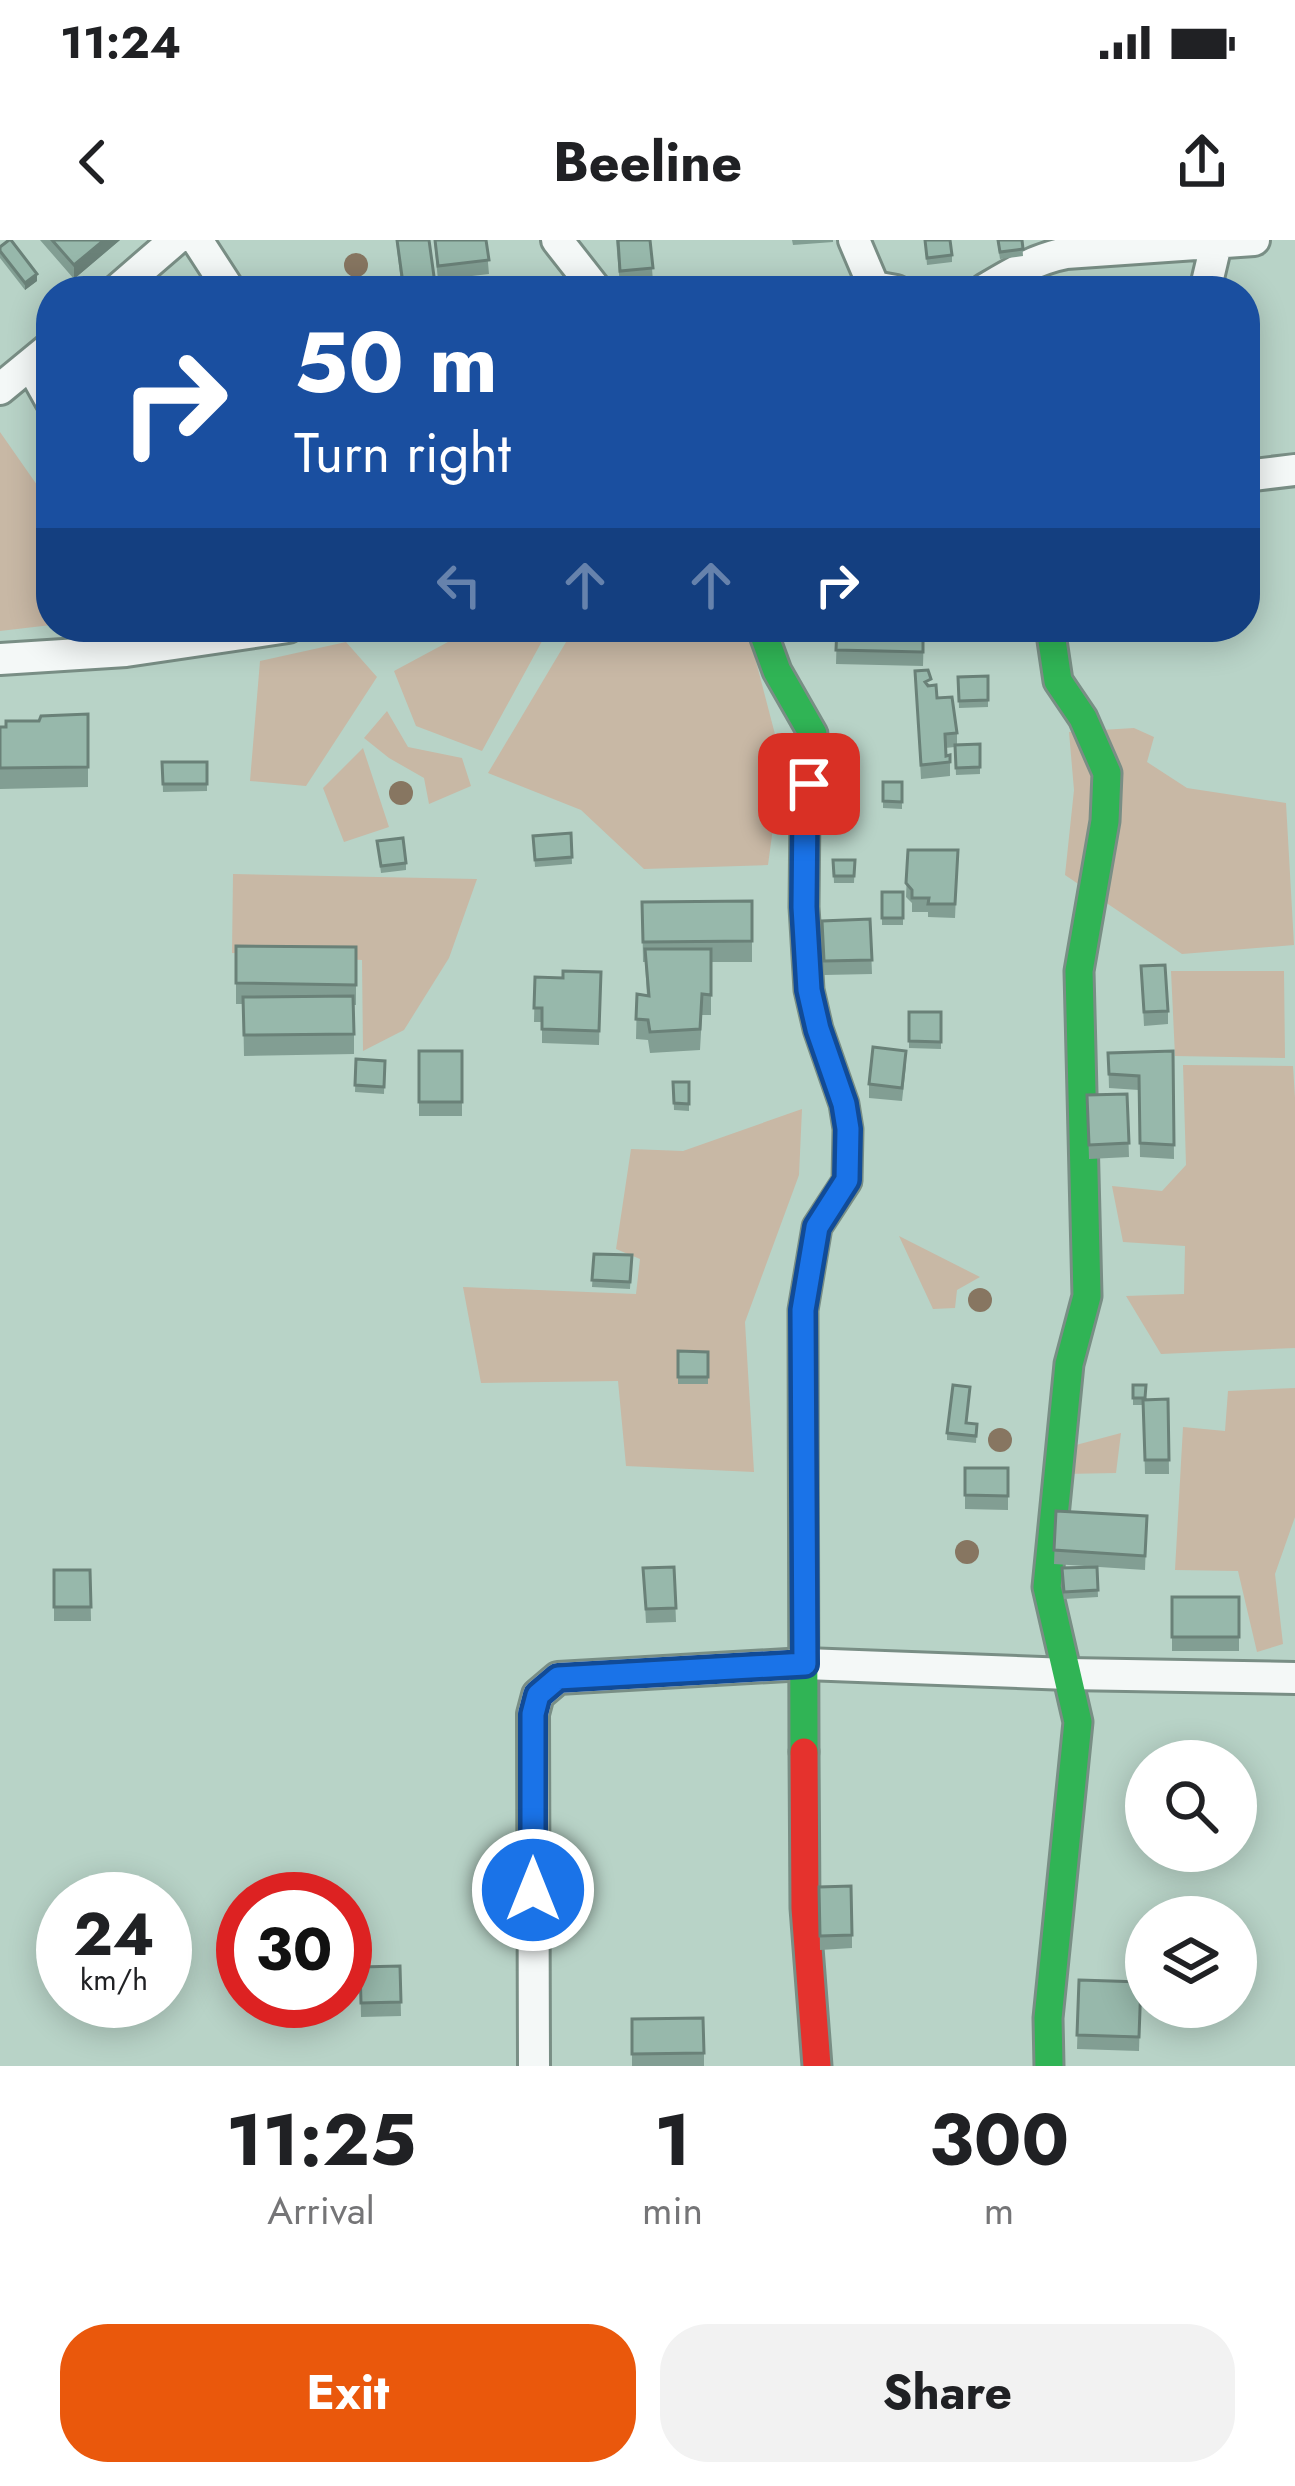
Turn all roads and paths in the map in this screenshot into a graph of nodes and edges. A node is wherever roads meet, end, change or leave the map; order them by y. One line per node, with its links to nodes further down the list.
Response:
1 (176, 240): 7 (street)
2 (196, 240): 8 (street)
3 (557, 240): 9 (street)
4 (854, 240): 10 (street)
5 (1253, 240): 6 (street)
6 (1217, 242): 11 (street); 12 (street)
7 (134, 276)
8 (220, 276)
9 (585, 276)
10 (869, 276)
11 (1011, 276)
12 (1209, 276)
13 (1295, 470): 14 (street)
14 (1260, 474)
15 (158, 642): 18 (street)
16 (766, 642): 19 (street)
17 (1052, 642): 20 (street)
18 (0, 659)
19 (805, 1664): 20 (street); 22 (street); 23 (street)
20 (1068, 1674): 21 (street); 24 (street)
21 (1295, 1678)
22 (534, 2066)
23 (817, 2066)
24 (1048, 2066)

